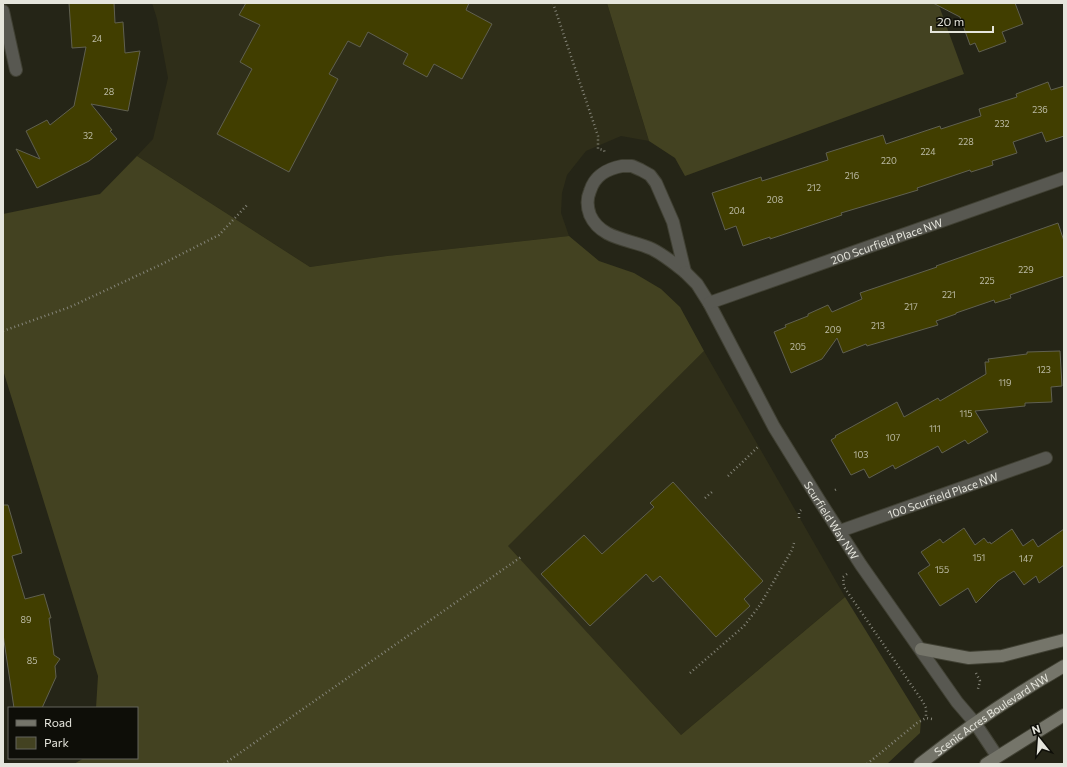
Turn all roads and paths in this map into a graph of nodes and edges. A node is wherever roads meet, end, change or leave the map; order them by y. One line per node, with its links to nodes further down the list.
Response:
1 (553, 3): 4 (path)
2 (3, 11): 3 (street)
3 (16, 70)
4 (604, 150)
5 (1064, 178): 8 (street, 200 Scurfield Place NW)
6 (248, 204): 9 (path)
7 (685, 272): 7 (street, Scurfield Way NW); 8 (street, Scurfield Way NW)
8 (709, 304): 17 (street, Scurfield Way NW)
9 (3, 331)
10 (759, 446): 12 (path)
11 (1046, 458): 17 (street, 100 Scurfield Place NW)
12 (728, 476)
13 (712, 492): 14 (path)
14 (705, 498)
15 (802, 510): 16 (path)
16 (799, 518)
17 (840, 531): 22 (street, Scurfield Way NW)
18 (794, 543): 25 (path)
19 (521, 557): 32 (path)
20 (849, 573): 28 (path)
21 (1064, 640): 22 (street)
22 (921, 649): 30 (street, Scurfield Way NW)
23 (1064, 666): 30 (street, Scenic Acres Boulevard NW)
24 (972, 668): 26 (path)
25 (690, 673)
26 (978, 689)
27 (1064, 715): 31 (street)
28 (926, 718): 29 (path); 33 (path)
29 (932, 719)
30 (975, 723): 31 (street, Scurfield Way NW); 34 (street, Scenic Acres Boulevard NW)
31 (997, 756): 35 (street)
32 (224, 764)
33 (867, 764)
34 (920, 764)
35 (986, 764)

